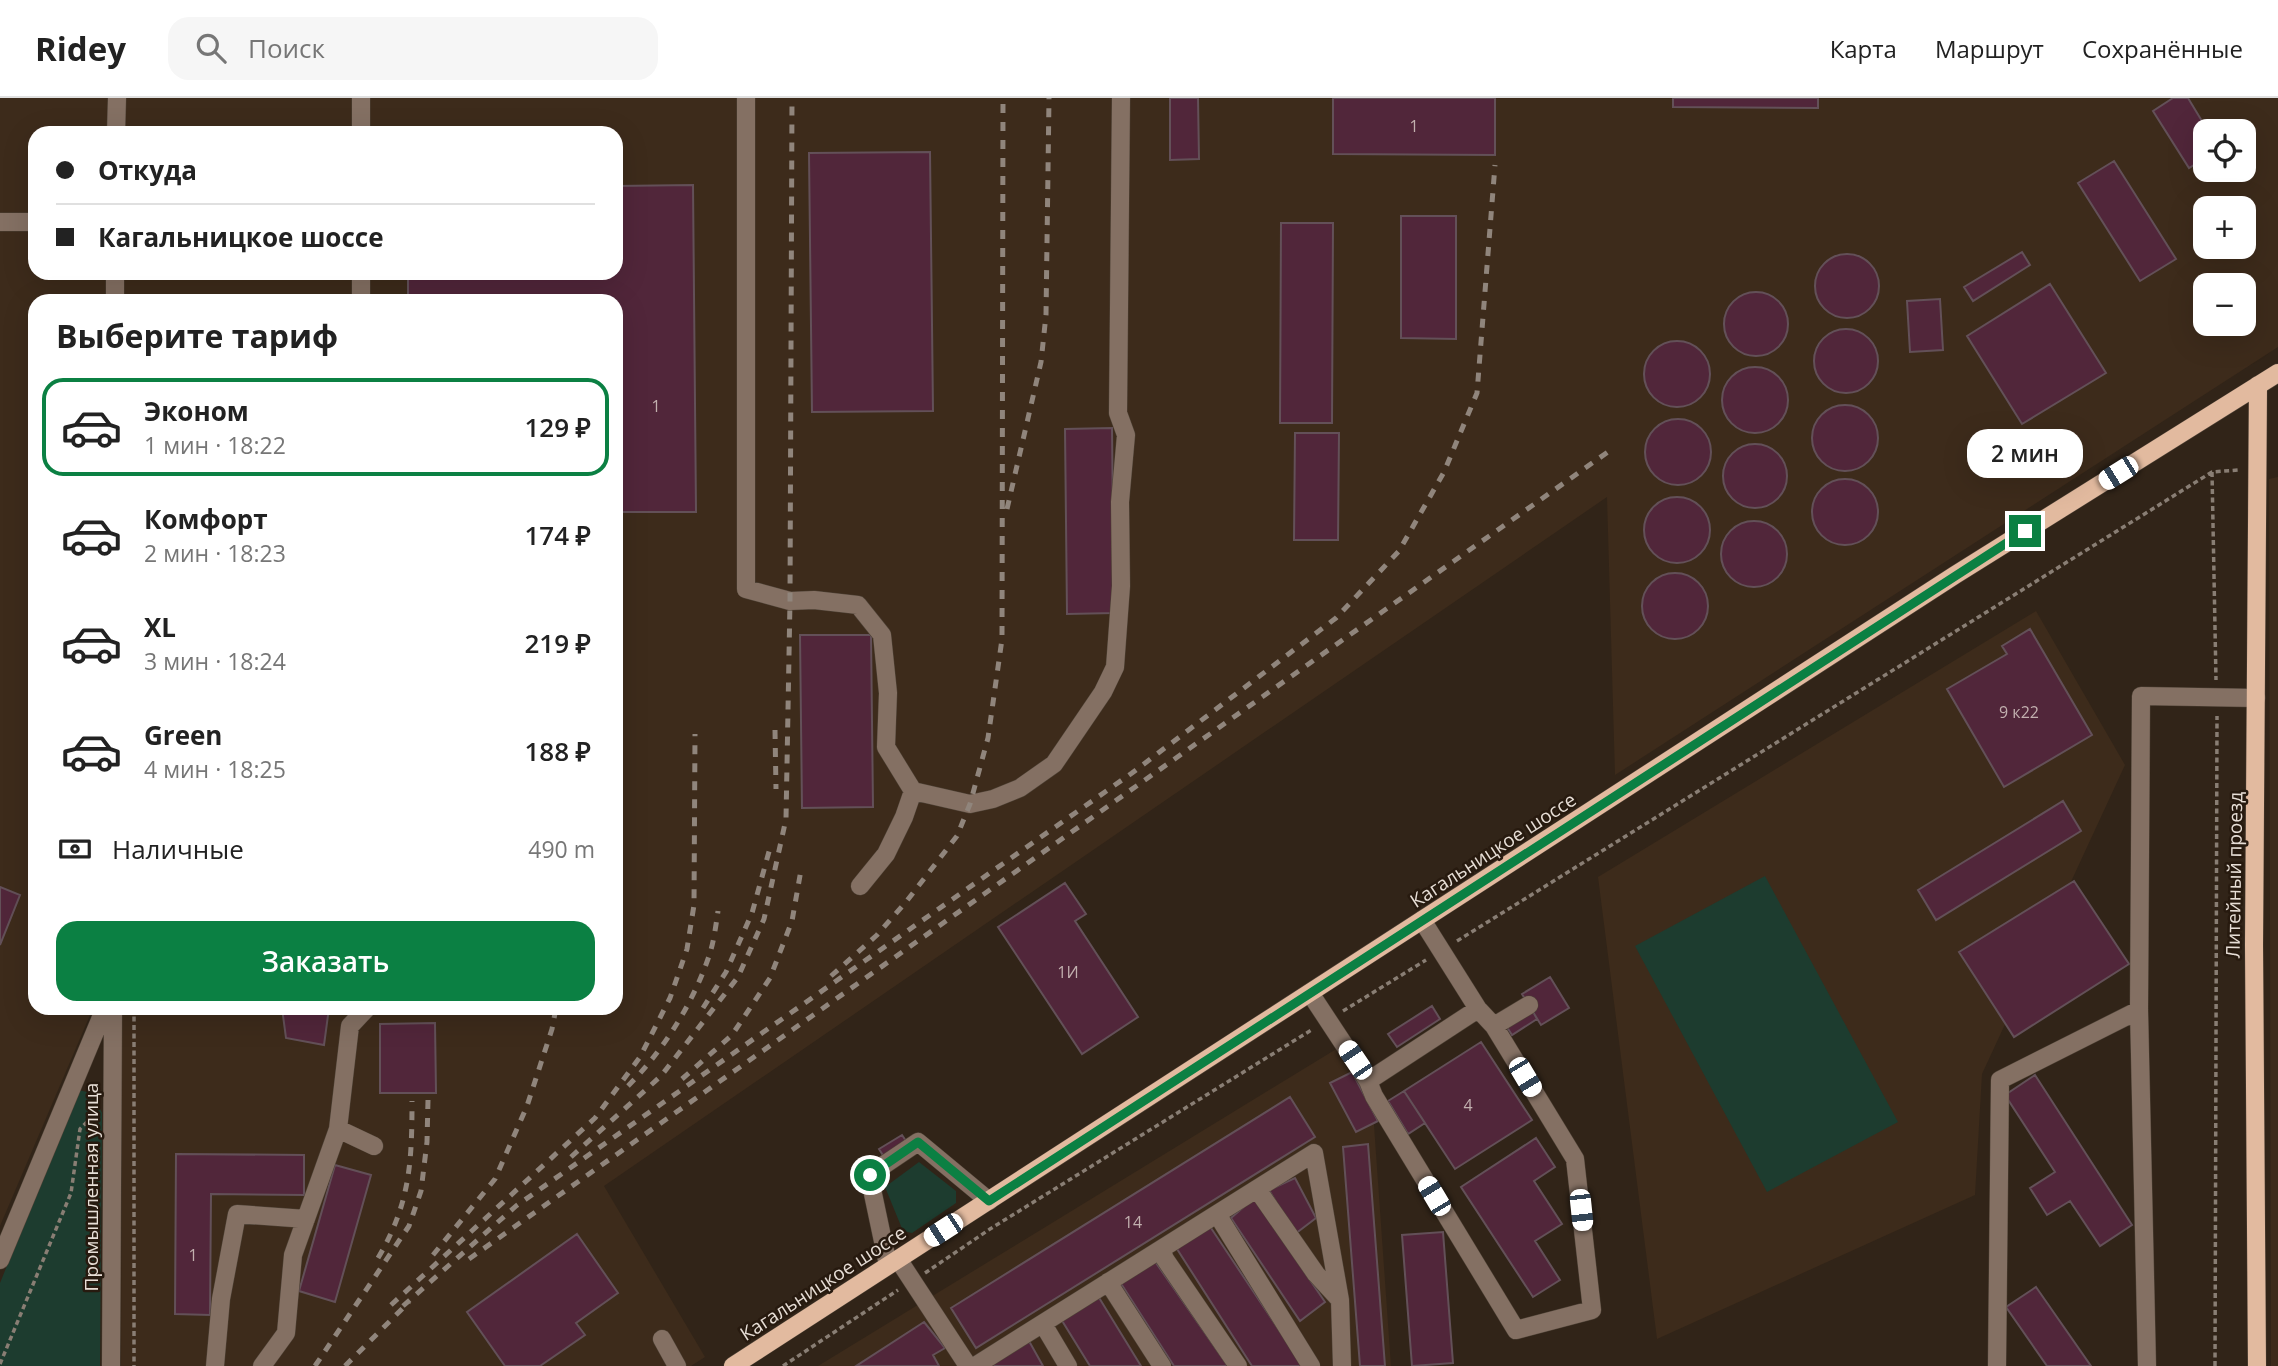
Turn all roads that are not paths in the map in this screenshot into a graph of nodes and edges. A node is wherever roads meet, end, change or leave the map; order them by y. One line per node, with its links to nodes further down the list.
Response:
1 (117, 98): 5 (street)
2 (361, 98): 6 (street)
3 (746, 98): 12 (street)
4 (1121, 98): 12 (street)
5 (117, 126)
6 (361, 126)
7 (0, 222): 8 (street)
8 (28, 222)
9 (2278, 373): 10 (main road, Кагальницкое шоссе)
10 (2258, 385): 11 (main road, Литейный проезд); 14 (main road, Кагальницкое шоссе)
11 (2256, 698): 18 (street); 37 (main road, Литейный проезд)
12 (913, 791): 13 (street)
13 (860, 886)
14 (1422, 920): 15 (main road, Кагальницкое шоссе); 17 (street)
15 (1310, 993): 23 (street); 27 (main road, Кагальницкое шоссе)
16 (1529, 1005): 22 (street)
17 (1478, 1009): 22 (street); 23 (street)
18 (2139, 1010): 50 (street); 51 (street)
19 (102, 1015): 31 (street, Промышленная улица)
20 (113, 1015): 38 (street, Промышленная улица)
21 (361, 1015): 24 (street)
22 (1494, 1027): 23 (street)
23 (1368, 1081)
24 (338, 1129): 25 (street); 29 (street)
25 (374, 1146)
26 (1257, 1189): 28 (street); 34 (street); 34 (street)
27 (989, 1201): 32 (main road, Кагальницкое шоссе); 32 (street)
28 (1217, 1214): 30 (street); 48 (street)
29 (306, 1219): 39 (street); 40 (street)
30 (1161, 1249): 33 (street); 47 (street)
31 (0, 1260)
32 (893, 1262): 42 (main road, Кагальницкое шоссе); 43 (street)
33 (1108, 1282): 35 (street); 46 (street)
34 (1340, 1300): 49 (street)
35 (1042, 1324): 44 (street); 45 (street)
36 (662, 1339): 41 (street)
37 (2255, 1365)
38 (111, 1366)
39 (215, 1366)
40 (262, 1366)
41 (677, 1366)
42 (733, 1366)
43 (968, 1366)
44 (975, 1366)
45 (1068, 1366)
46 (1162, 1366)
47 (1238, 1366)
48 (1311, 1366)
49 (1342, 1366)
50 (1997, 1366)
51 (2147, 1366)

